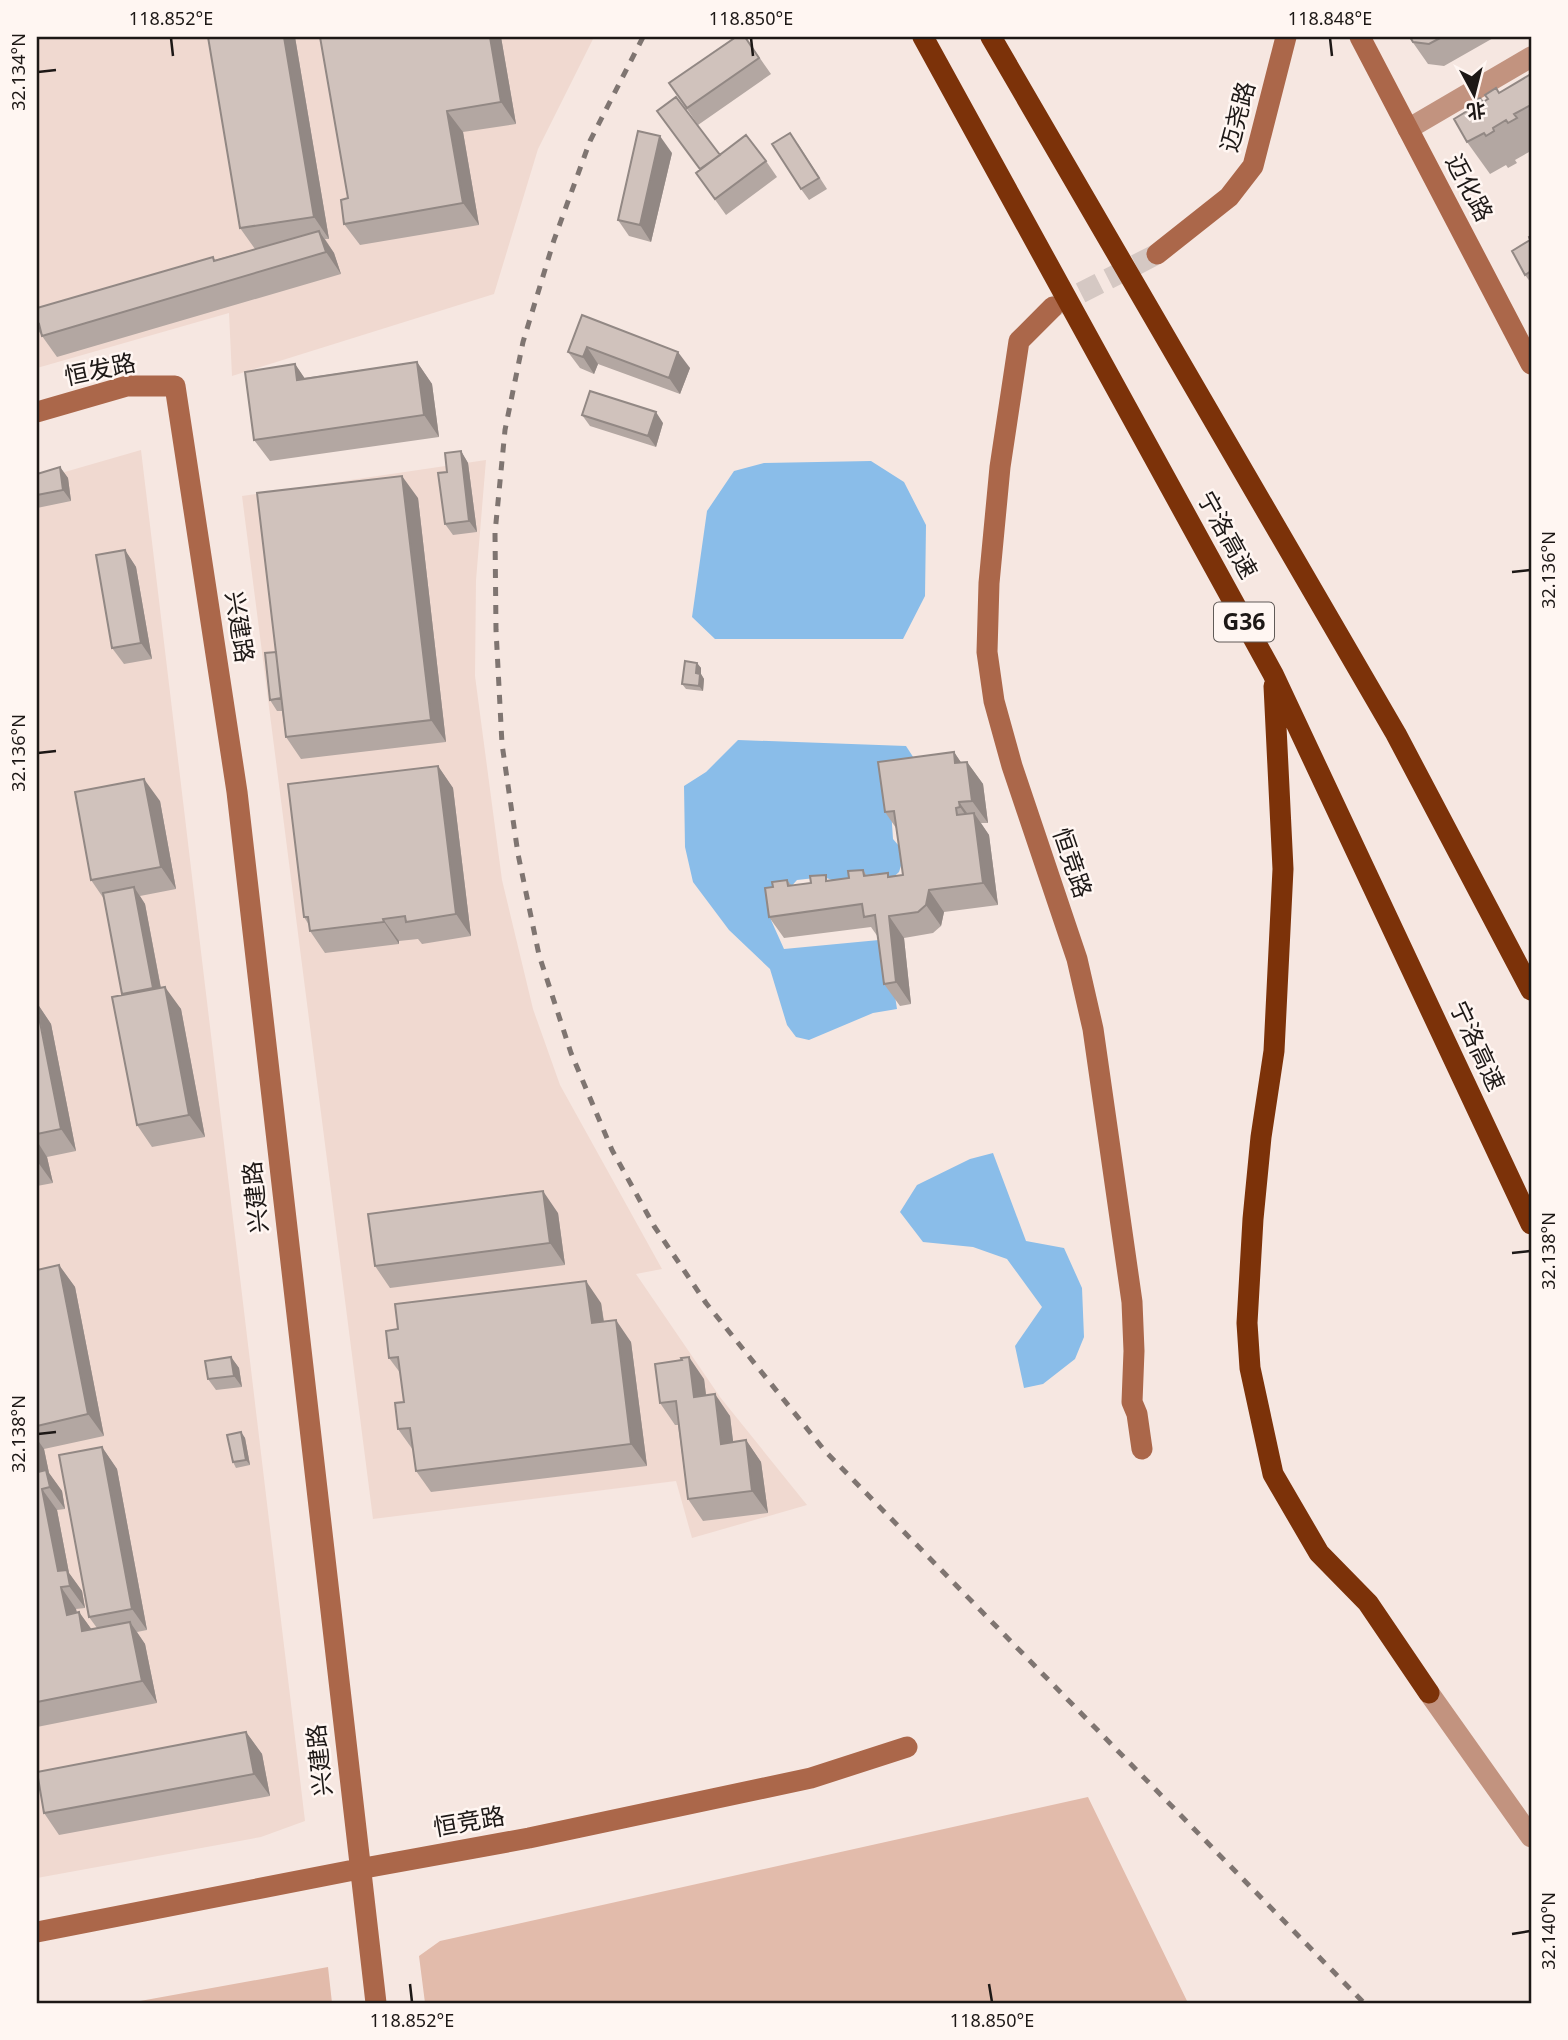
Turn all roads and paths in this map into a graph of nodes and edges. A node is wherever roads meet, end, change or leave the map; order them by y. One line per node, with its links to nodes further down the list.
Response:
1 (923, 37): 12 (highway, 宁洛高速 / G36)
2 (991, 37): 13 (highway, 宁洛高速)
3 (1286, 37): 7 (street, 迈尧路)
4 (1360, 37): 6 (street, 迈化路)
5 (1531, 57): 6 (street)
6 (1408, 129): 9 (street, 迈化路)
7 (1157, 254)
8 (1053, 307): 15 (street, 恒竞路)
9 (1531, 364)
10 (175, 386): 11 (street, 恒发路); 19 (street, 兴建路)
11 (37, 412)
12 (1273, 674): 14 (highway, 宁洛高速 / G36); 16 (highway)
13 (1531, 990)
14 (1531, 1224)
15 (1142, 1449)
16 (1429, 1693): 18 (street)
17 (907, 1747): 19 (street, 恒竞路)
18 (1531, 1837)
19 (359, 1868): 20 (street, 恒竞路); 21 (street, 兴建路)
20 (37, 1932)
21 (376, 2003)

